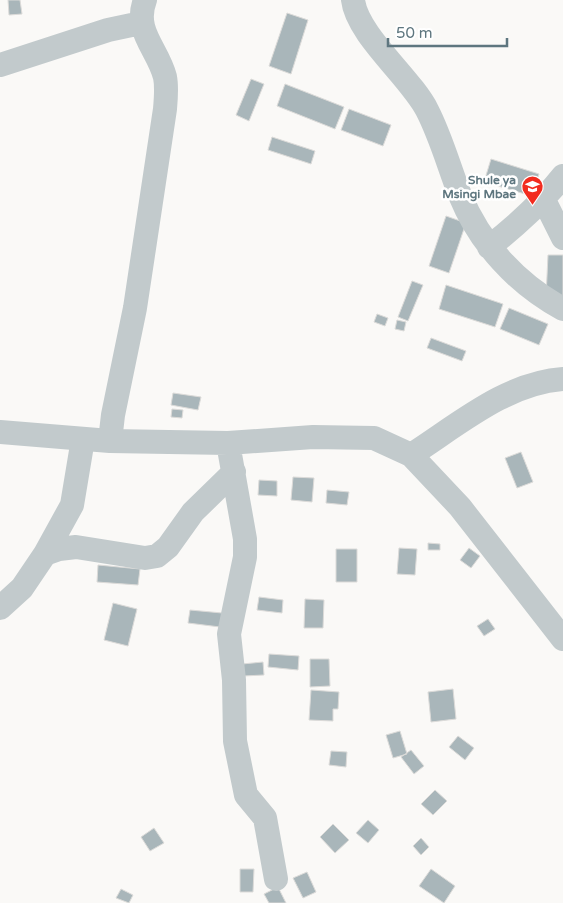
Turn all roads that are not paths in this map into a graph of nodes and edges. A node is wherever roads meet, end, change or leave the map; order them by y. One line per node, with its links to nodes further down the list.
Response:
1 (145, 0): 3 (street)
2 (353, 0): 8 (street)
3 (141, 23): 4 (street); 13 (street)
4 (0, 65)
5 (563, 176): 6 (street)
6 (544, 200): 7 (street); 8 (street)
7 (563, 238)
8 (489, 247): 9 (street)
9 (563, 309)
10 (563, 379): 15 (street)
11 (0, 432): 12 (street)
12 (83, 439): 13 (street); 17 (street)
13 (110, 441): 14 (street)
14 (228, 443): 15 (street); 16 (street)
15 (412, 455): 19 (street)
16 (234, 472): 17 (street); 20 (street)
17 (45, 554): 18 (street)
18 (0, 608)
19 (563, 639)
20 (276, 879)

